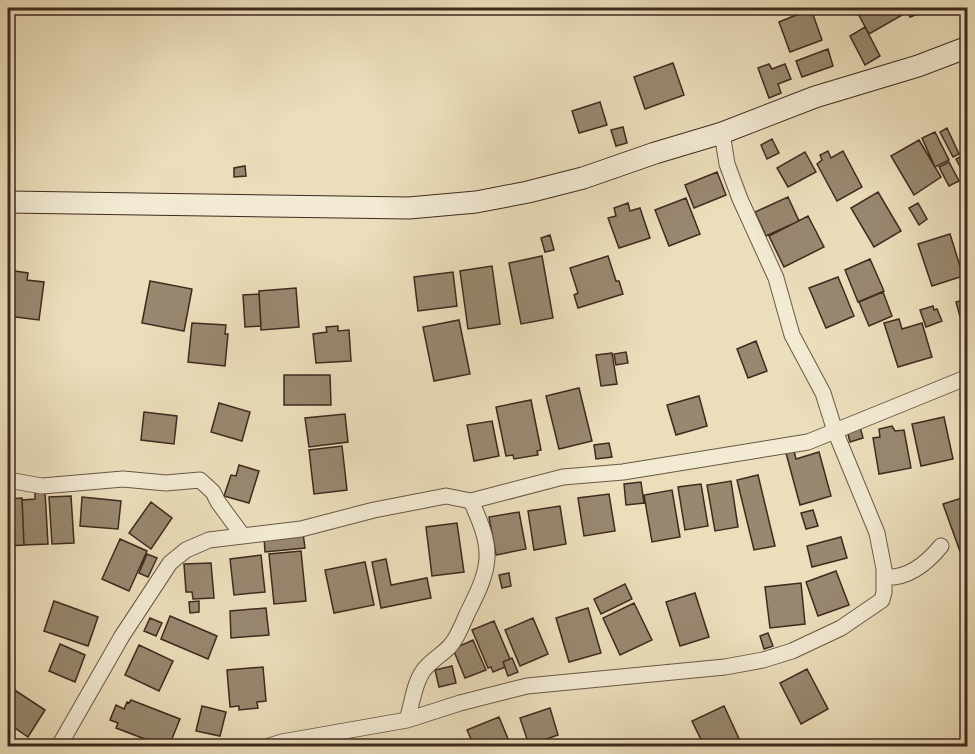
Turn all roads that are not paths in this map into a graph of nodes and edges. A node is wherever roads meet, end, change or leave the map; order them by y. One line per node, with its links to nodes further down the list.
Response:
1 (968, 47): 2 (street)
2 (722, 133): 3 (street); 5 (street)
3 (8, 202)
4 (968, 377): 5 (street)
5 (835, 431): 7 (street); 12 (street)
6 (8, 480): 8 (street)
7 (471, 501): 9 (street); 13 (street)
8 (218, 502): 9 (street); 10 (street)
9 (243, 536): 10 (street)
10 (209, 540): 14 (street)
11 (941, 546): 12 (street)
12 (885, 577): 13 (street)
13 (407, 720): 15 (street)
14 (59, 747)
15 (269, 747)

